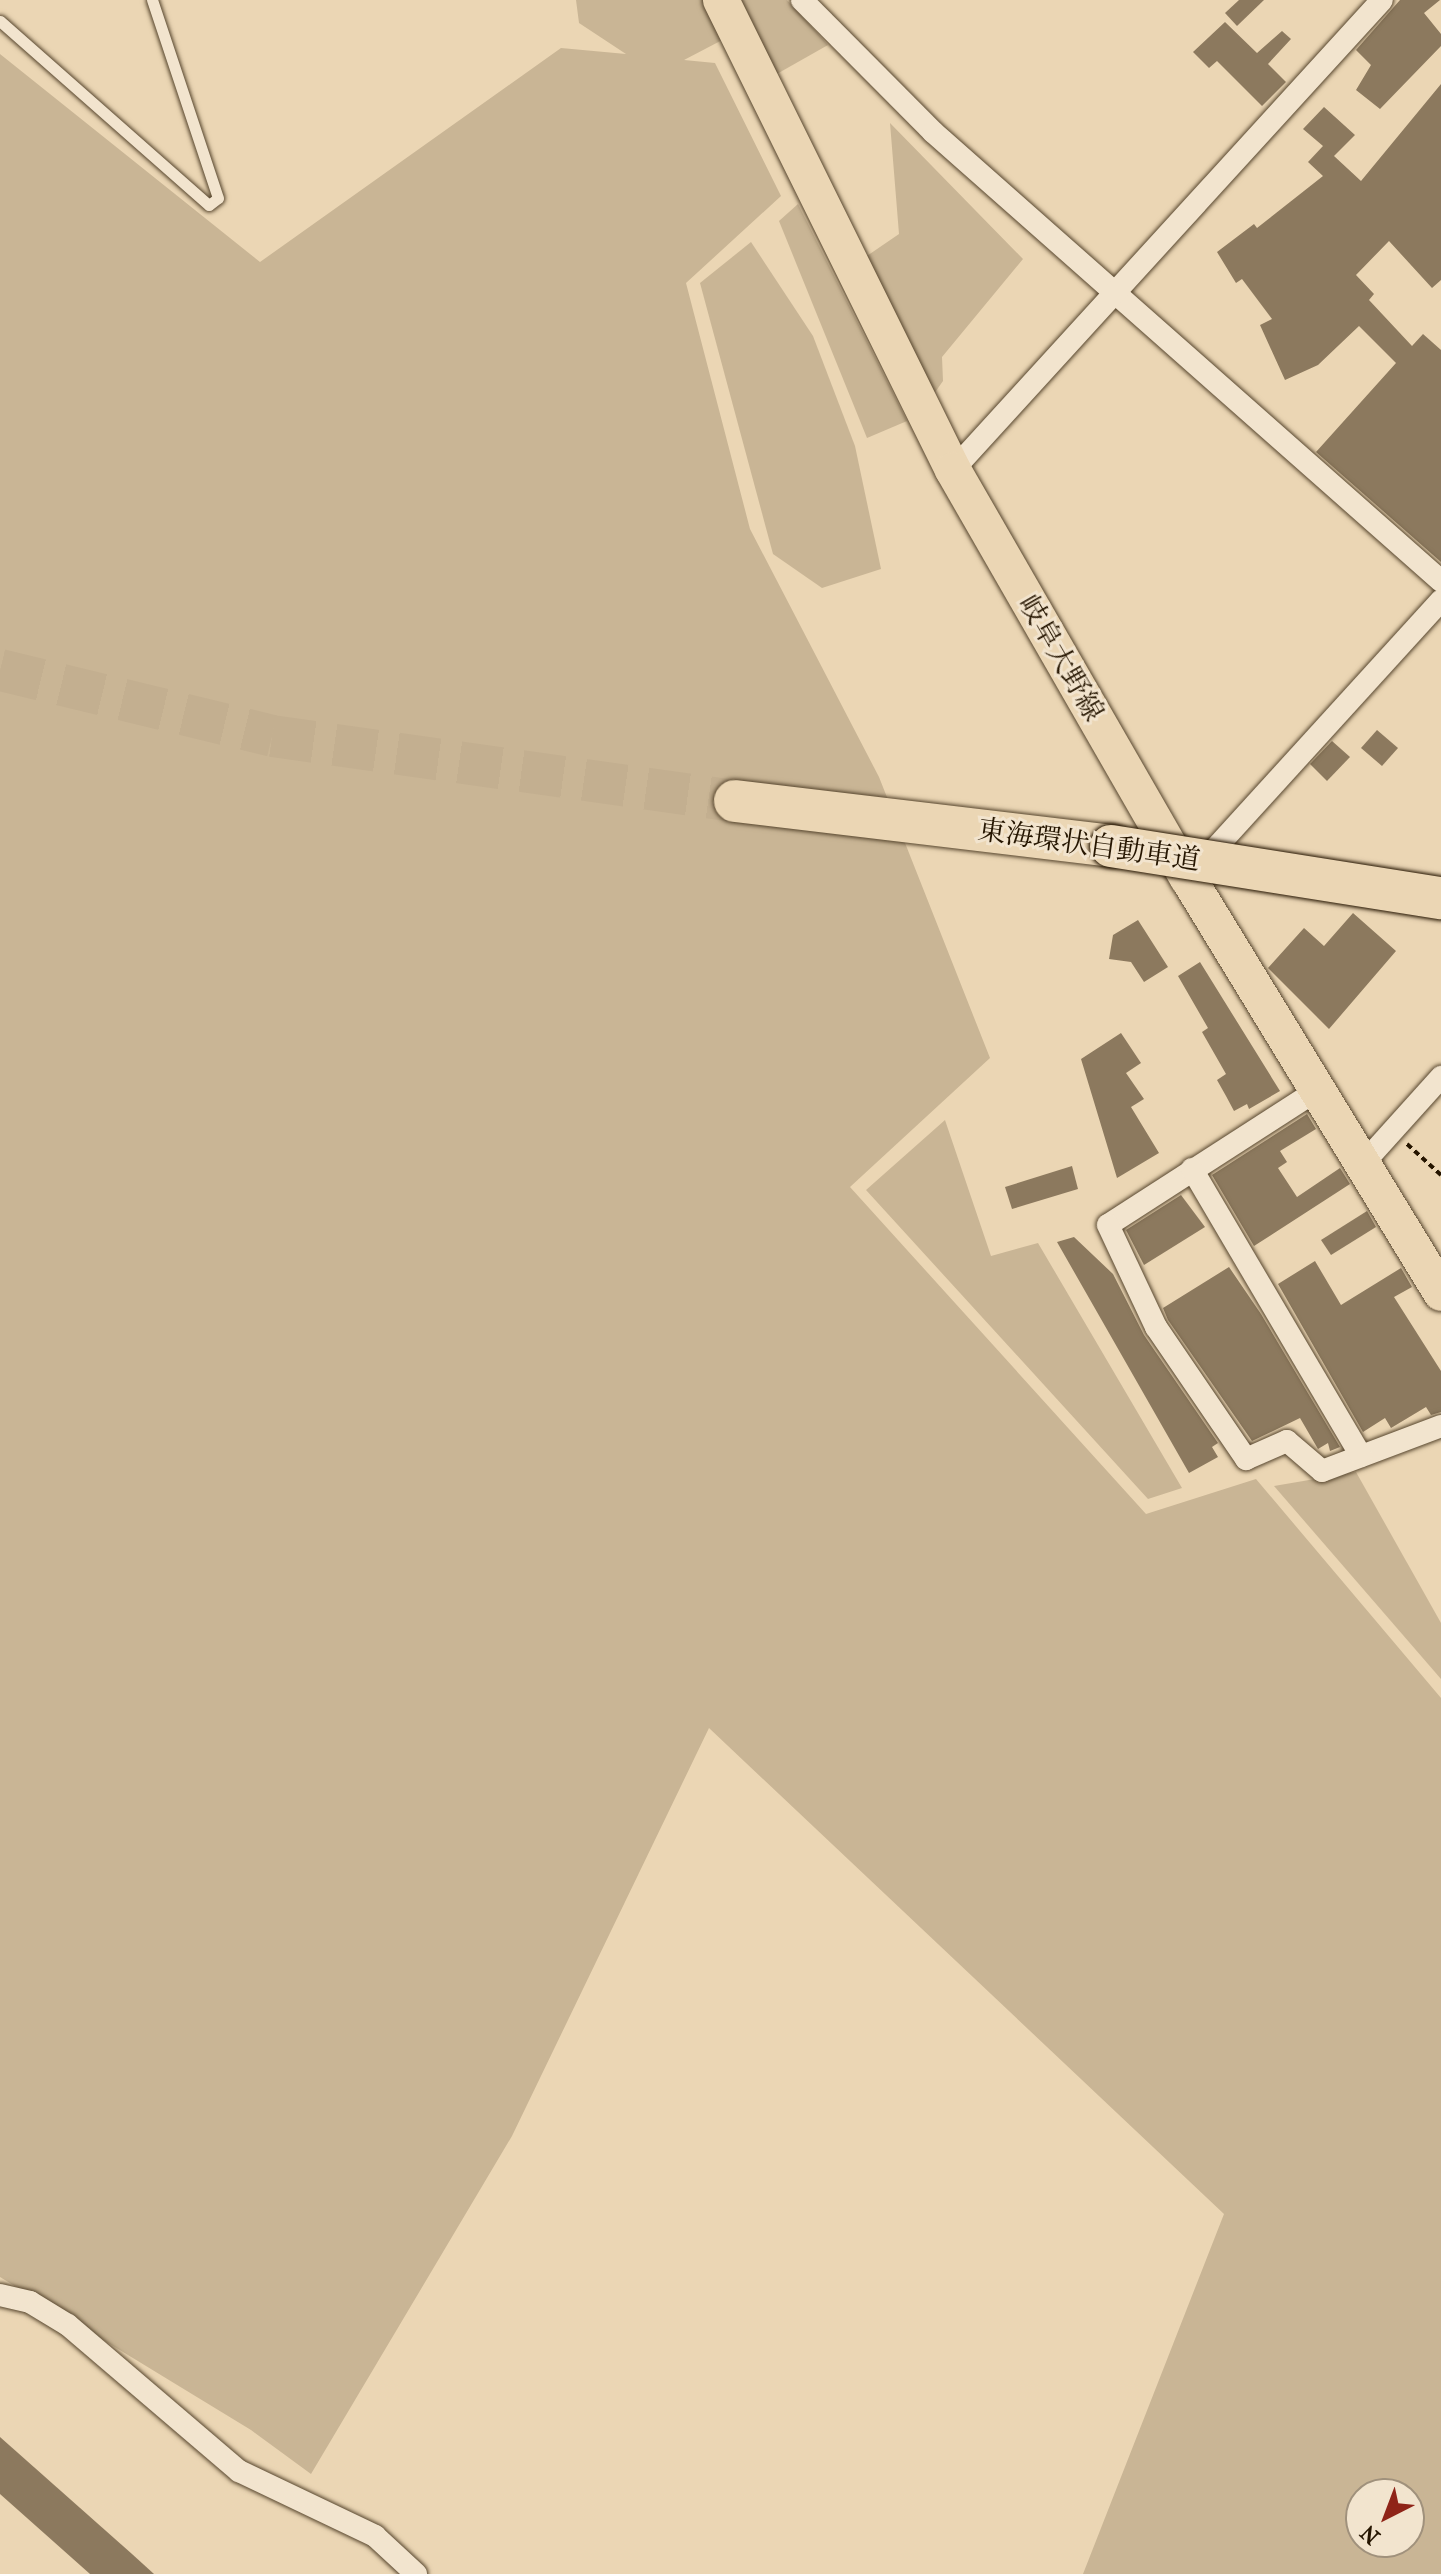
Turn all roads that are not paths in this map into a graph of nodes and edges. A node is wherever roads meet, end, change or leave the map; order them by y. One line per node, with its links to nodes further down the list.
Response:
1 (152, 0): 5 (lane)
2 (721, 0): 7 (main road, 岐阜大野線)
3 (802, 0): 6 (street)
4 (1382, 0): 6 (street)
5 (0, 21)
6 (1111, 293): 7 (street); 8 (street)
7 (953, 470): 11 (main road, 岐阜大野線)
8 (1441, 581)
9 (1441, 600): 11 (street)
10 (735, 801): 12 (highway, 東海環状自動車道, bridge)
11 (1188, 878): 14 (main road, 岐阜大野線)
12 (1441, 898)
13 (1441, 1077): 15 (street)
14 (1316, 1091): 15 (main road, 岐阜大野線); 16 (street)
15 (1361, 1166): 17 (main road, 岐阜大野線)
16 (1192, 1169): 19 (street); 19 (street)
17 (1441, 1293)
18 (1441, 1426): 19 (street)
19 (1361, 1456)
20 (0, 2295): 21 (street)
21 (416, 2574)

